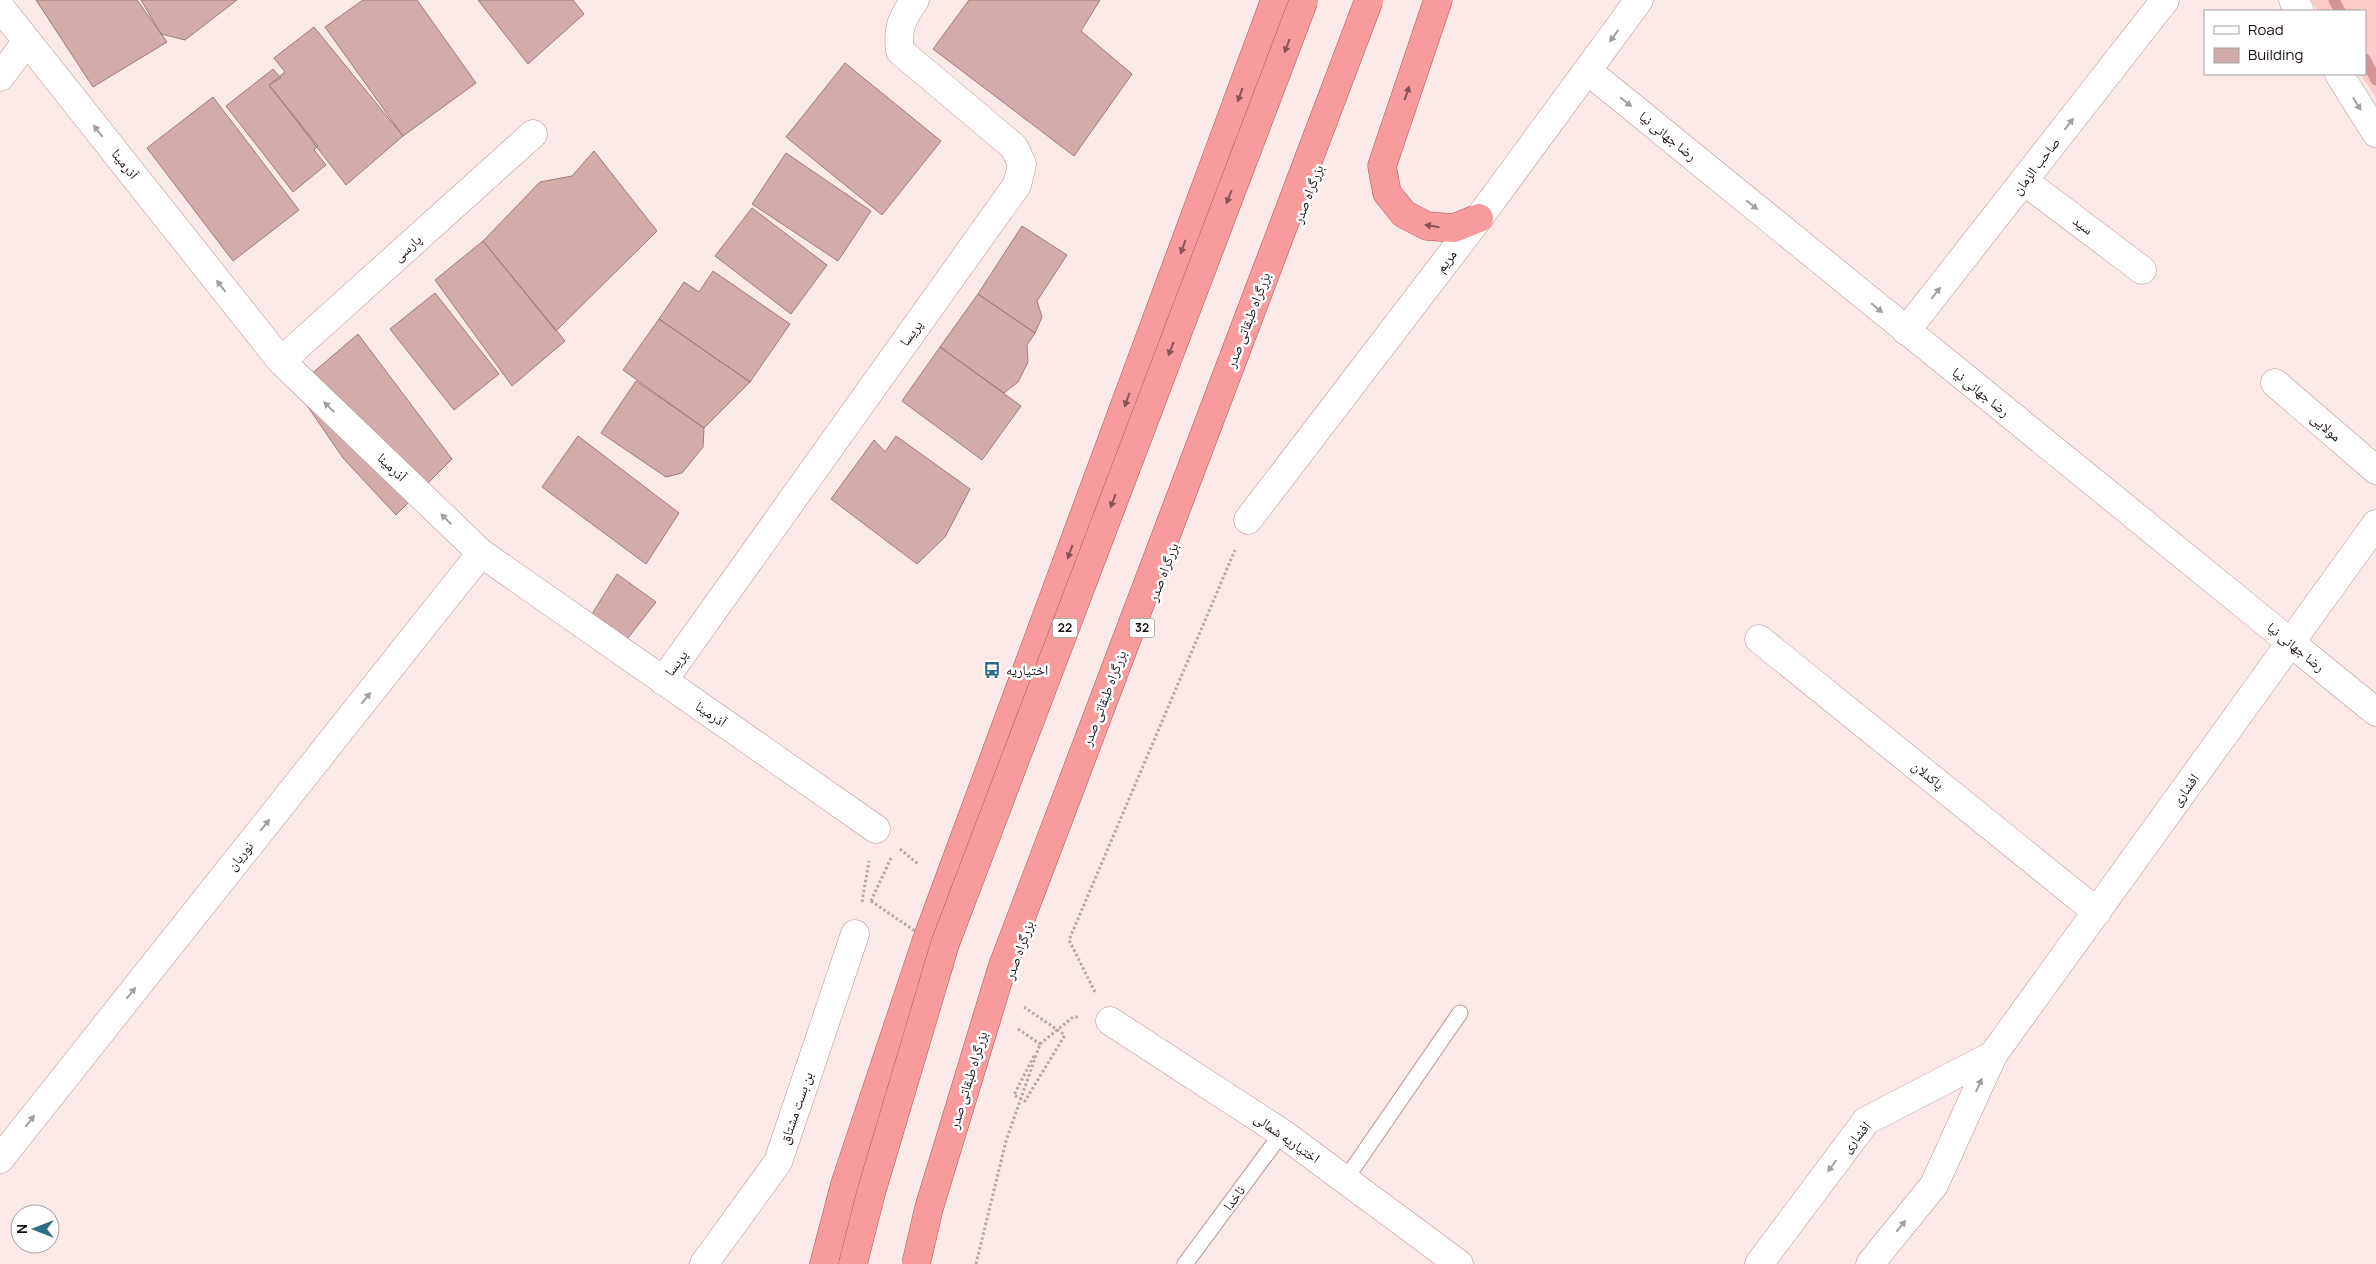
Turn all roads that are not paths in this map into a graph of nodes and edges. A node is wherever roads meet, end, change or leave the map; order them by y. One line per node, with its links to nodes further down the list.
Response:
1 (915, 0): 28 (street, پریسا)
2 (1275, 0): 40 (highway, one-way to 40)
3 (1304, 0): 41 (highway, 22, one-way to 41, bridge)
4 (1369, 0): 42 (highway, بزرگراه طبقاتی صدر, bridge)
5 (1382, 0): 43 (highway, بزرگراه صدر / 32)
6 (1438, 0): 17 (highway, one-way to 6)
7 (1639, 0): 11 (street, مریم, one-way to 11)
8 (2165, 0): 16 (street, صاحب الزمان, one-way to 8)
9 (0, 7): 10 (street, آذرمینا)
10 (27, 41): 13 (street); 20 (street, آذرمینا, one-way to 10)
11 (1588, 71): 17 (street, مریم); 19 (street, رضا جهانی نیا, one-way to 19)
12 (2340, 75): 14 (street, one-way to 14)
13 (0, 78)
14 (2376, 133)
15 (533, 134): 20 (street, پارسی)
16 (2024, 181): 18 (street, سید); 19 (street, صاحب الزمان, one-way to 16)
17 (1479, 218): 23 (street, مریم)
18 (2142, 270)
19 (1906, 331): 27 (street, رضا جهانی نیا)
20 (281, 361): 25 (street, آذرمینا, one-way to 20)
21 (2275, 383): 22 (street, مولایی)
22 (2376, 470)
23 (1248, 520)
24 (2376, 524): 27 (street, افشاری)
25 (481, 553): 28 (street, آذرمینا); 37 (street, نوریان, one-way to 25)
26 (1759, 639): 31 (street, پاکدلان)
27 (2291, 643): 29 (street, رضا جهانی نیا); 31 (street, افشاری)
28 (663, 680): 30 (street, آذرمینا)
29 (2376, 712)
30 (886, 838)
31 (2097, 912): 35 (street, افشاری)
32 (855, 934): 39 (street, بن بست مشتاق)
33 (1460, 1013): 38 (lane)
34 (1110, 1021): 36 (street, اختیاریه شمالی)
35 (1993, 1055): 46 (street, افشاری, one-way to 46); 47 (street, افشاری, one-way to 35)
36 (1282, 1133): 38 (street, اختیاریه شمالی); 44 (lane, ناخدا)
37 (0, 1159)
38 (1345, 1180): 45 (street, اختیاریه شمالی)
39 (704, 1264)
40 (824, 1264)
41 (854, 1264)
42 (916, 1264)
43 (925, 1264)
44 (1185, 1264)
45 (1459, 1264)
46 (1759, 1264)
47 (1870, 1264)

